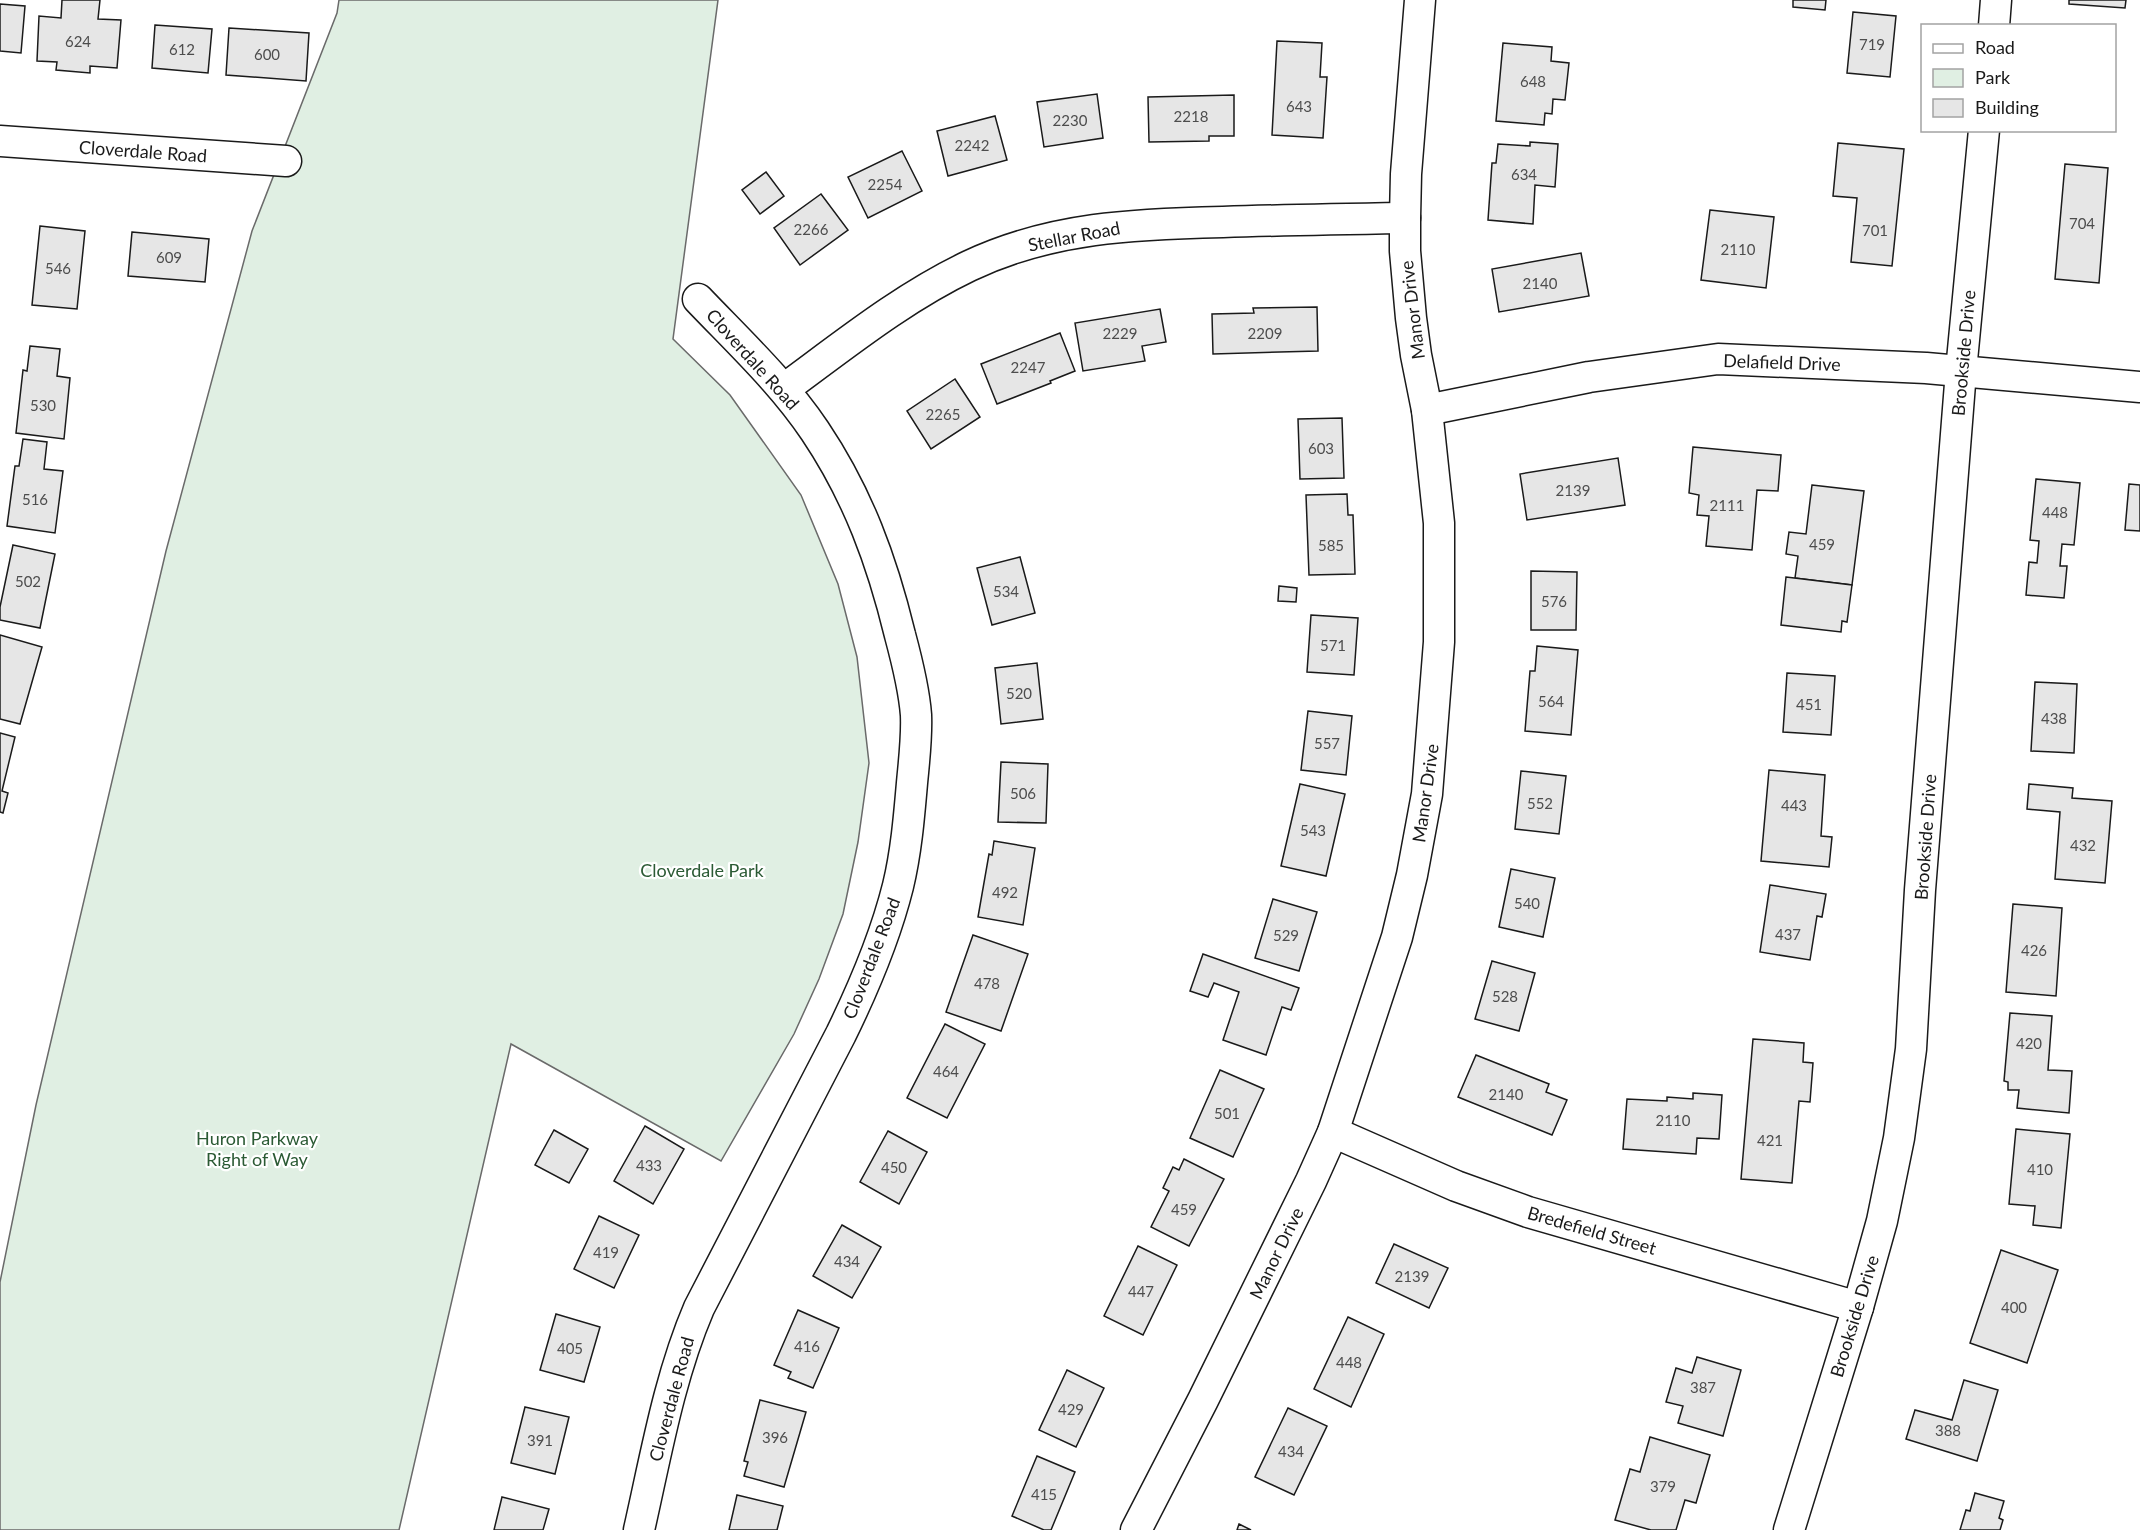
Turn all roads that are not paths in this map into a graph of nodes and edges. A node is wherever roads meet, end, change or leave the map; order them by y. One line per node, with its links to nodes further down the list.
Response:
1 (1420, 0): 7 (street, Manor Drive)
2 (1996, 0): 3 (street)
3 (1994, 24)
4 (1984, 132): 9 (street, Brookside Drive)
5 (0, 141): 6 (street, Cloverdale Road)
6 (286, 161)
7 (1405, 218): 11 (street, Stellar Road); 12 (street, Manor Drive)
8 (698, 299): 11 (street, Cloverdale Road)
9 (1961, 371): 10 (street, Delafield Drive); 12 (street, Delafield Drive); 14 (street, Brookside Drive)
10 (2140, 387)
11 (784, 389): 15 (street, Cloverdale Road)
12 (1428, 410): 13 (street, Manor Drive)
13 (1333, 1132): 14 (street, Bredefield Street); 16 (street, Manor Drive)
14 (1858, 1307): 17 (street, Brookside Drive)
15 (639, 1530)
16 (1136, 1530)
17 (1790, 1530)

